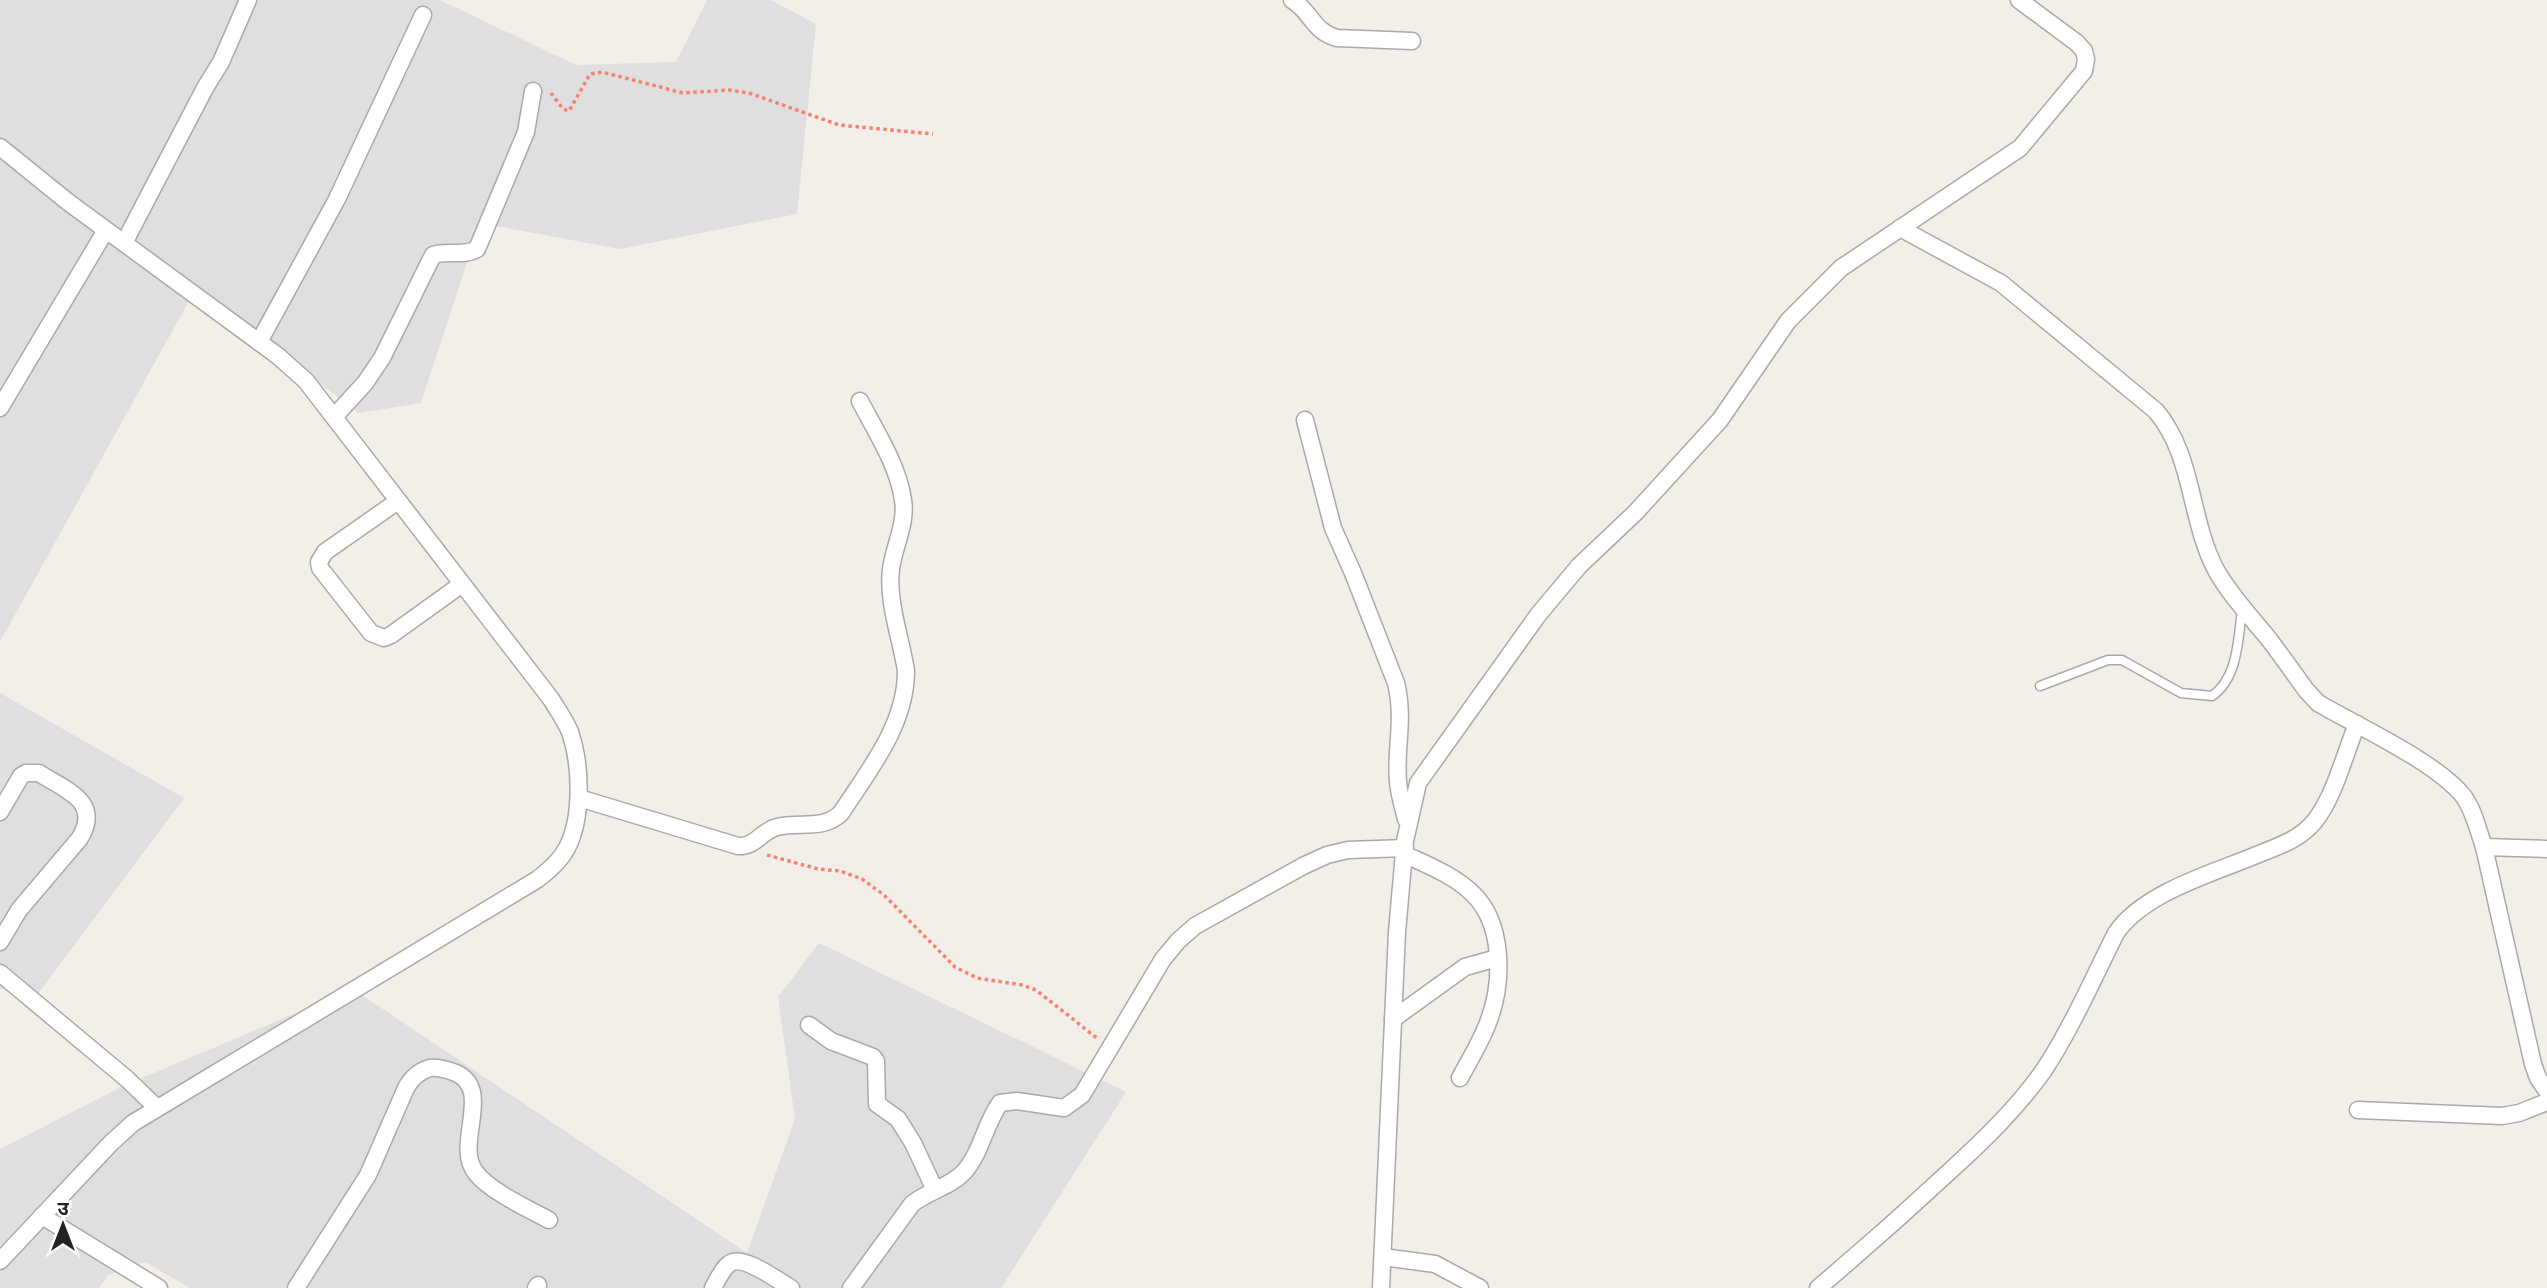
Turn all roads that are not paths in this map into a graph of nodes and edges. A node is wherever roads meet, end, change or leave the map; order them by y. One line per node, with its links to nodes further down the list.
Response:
1 (247, 0): 10 (street)
2 (1292, 0): 5 (street)
3 (2019, 0): 8 (street)
4 (423, 15): 11 (street)
5 (1412, 41)
6 (533, 90): 14 (street)
7 (0, 146): 9 (street)
8 (1900, 228): 18 (street); 23 (street)
9 (106, 230): 10 (street); 13 (street)
10 (124, 243): 11 (street)
11 (258, 342): 14 (street)
12 (860, 401): 21 (street)
13 (0, 408)
14 (334, 417): 16 (street)
15 (1305, 420): 23 (street)
16 (398, 501): 17 (street); 17 (street)
17 (462, 584): 21 (street)
18 (2242, 609): 19 (lane); 20 (street)
19 (2040, 686)
20 (2357, 724): 24 (street); 49 (street)
21 (579, 798): 35 (street)
22 (0, 812): 27 (street)
23 (1407, 829): 26 (street)
24 (2484, 847): 25 (street); 33 (street)
25 (2547, 849)
26 (1404, 851): 28 (street); 30 (street); 37 (street)
27 (0, 942)
28 (1497, 958): 30 (street); 32 (street)
29 (0, 974): 35 (street)
30 (1393, 1019): 40 (street)
31 (808, 1025): 37 (street)
32 (1460, 1077)
33 (2547, 1091)
34 (2547, 1102): 36 (street)
35 (156, 1107): 38 (street)
36 (2358, 1110)
37 (935, 1190): 46 (street)
38 (42, 1216): 41 (street); 42 (street)
39 (549, 1220): 43 (street)
40 (1383, 1256): 47 (street); 48 (street)
41 (0, 1261)
42 (159, 1288)
43 (296, 1288)
44 (712, 1288): 45 (street)
45 (791, 1288)
46 (851, 1288)
47 (1381, 1288)
48 (1480, 1288)
49 (1818, 1288)

